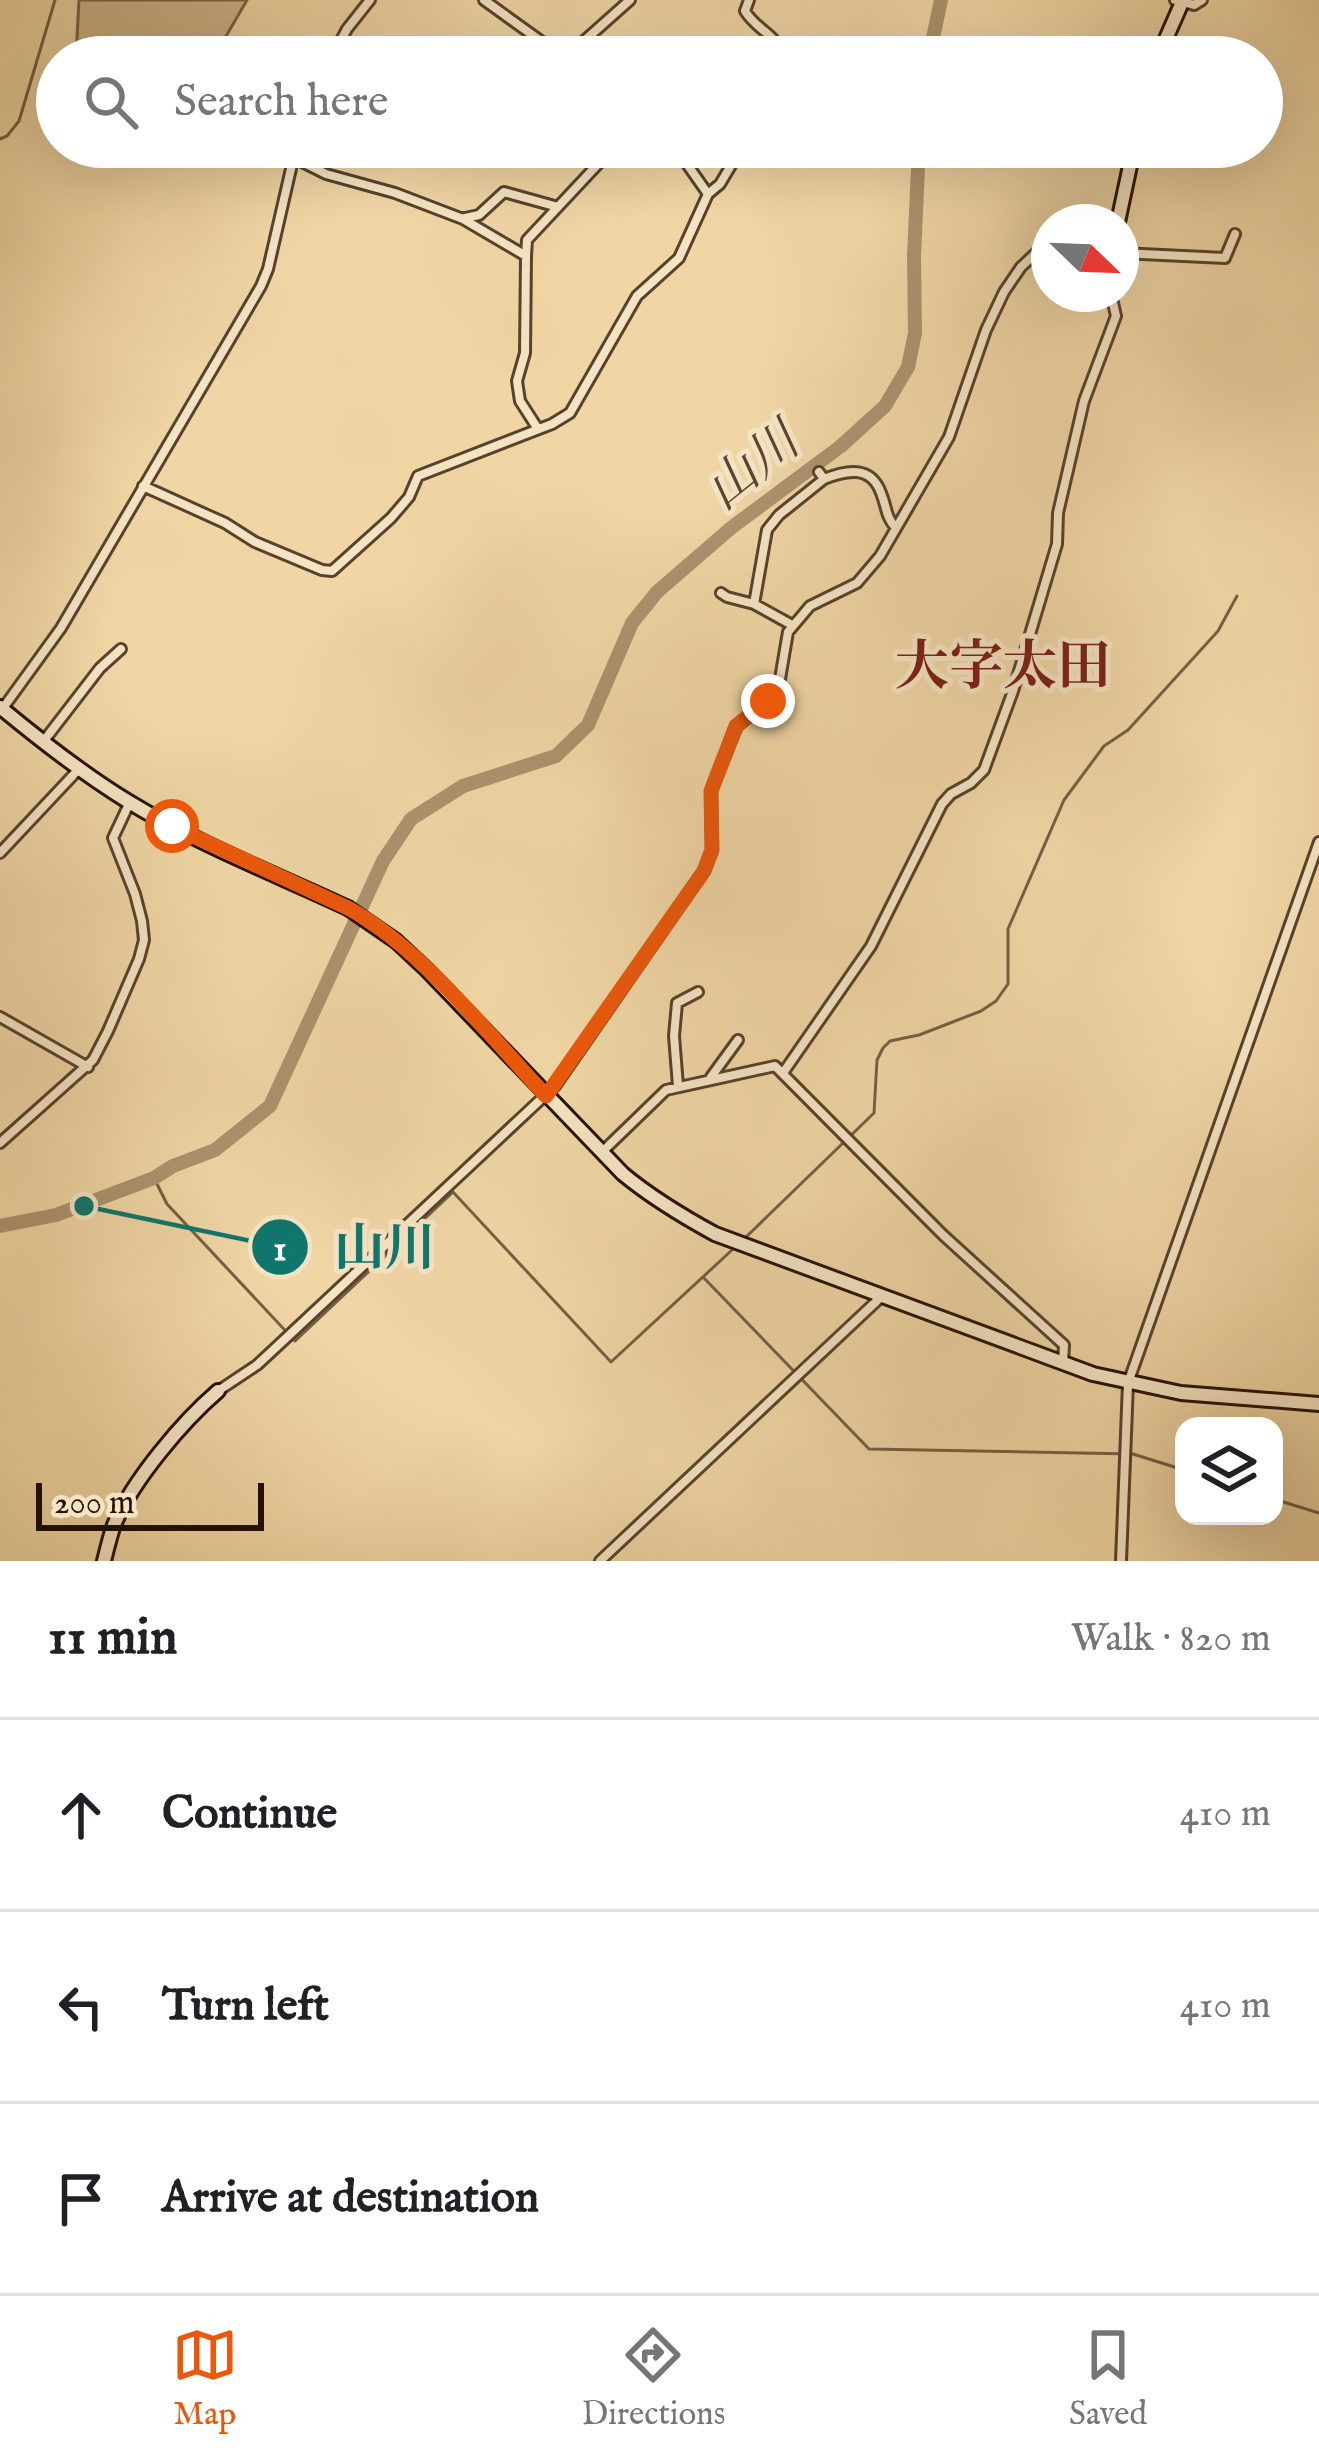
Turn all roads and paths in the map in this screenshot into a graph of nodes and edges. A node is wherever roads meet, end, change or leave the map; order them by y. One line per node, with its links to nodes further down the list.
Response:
1 (370, 0): 7 (street)
2 (484, 0): 8 (street)
3 (630, 0): 9 (street)
4 (749, 0): 10 (street)
5 (1202, 0): 6 (street)
6 (1180, 1): 11 (street)
7 (343, 36)
8 (536, 36)
9 (591, 36)
10 (770, 36)
11 (1166, 36)
12 (291, 168): 28 (street)
13 (314, 168): 21 (street)
14 (595, 168): 20 (street)
15 (690, 168): 18 (street)
16 (730, 168): 18 (street)
17 (1130, 168): 19 (street)
18 (708, 194): 27 (street)
19 (1122, 204)
20 (559, 207): 21 (street); 24 (street)
21 (463, 218): 24 (street)
22 (1235, 234): 23 (street)
23 (1139, 254)
24 (526, 256): 27 (street)
25 (1031, 257): 29 (street)
26 (1114, 312): 44 (street)
27 (538, 429): 28 (street)
28 (143, 487): 34 (street)
29 (896, 528): 31 (street); 32 (street)
30 (721, 593): 31 (street)
31 (754, 604): 32 (street)
32 (792, 626): 47 (street)
33 (121, 649): 35 (street)
34 (1, 710): 35 (street)
35 (44, 742): 36 (street)
36 (80, 769): 37 (street); 39 (street)
37 (130, 802): 43 (street); 47 (street)
38 (1319, 842): 52 (street)
39 (0, 853)
40 (698, 992): 46 (street)
41 (0, 1017): 43 (street)
42 (739, 1040): 45 (street)
43 (88, 1067): 48 (street)
44 (783, 1073): 45 (street); 51 (street)
45 (711, 1078): 46 (street)
46 (678, 1087): 49 (street)
47 (546, 1096): 49 (street); 53 (street)
48 (0, 1143)
49 (601, 1153): 50 (street)
50 (882, 1296): 51 (street); 56 (street)
51 (1063, 1364): 52 (street)
52 (1128, 1383): 54 (street); 57 (street)
53 (218, 1391): 55 (street)
54 (1319, 1404)
55 (104, 1561)
56 (600, 1561)
57 (1121, 1561)

